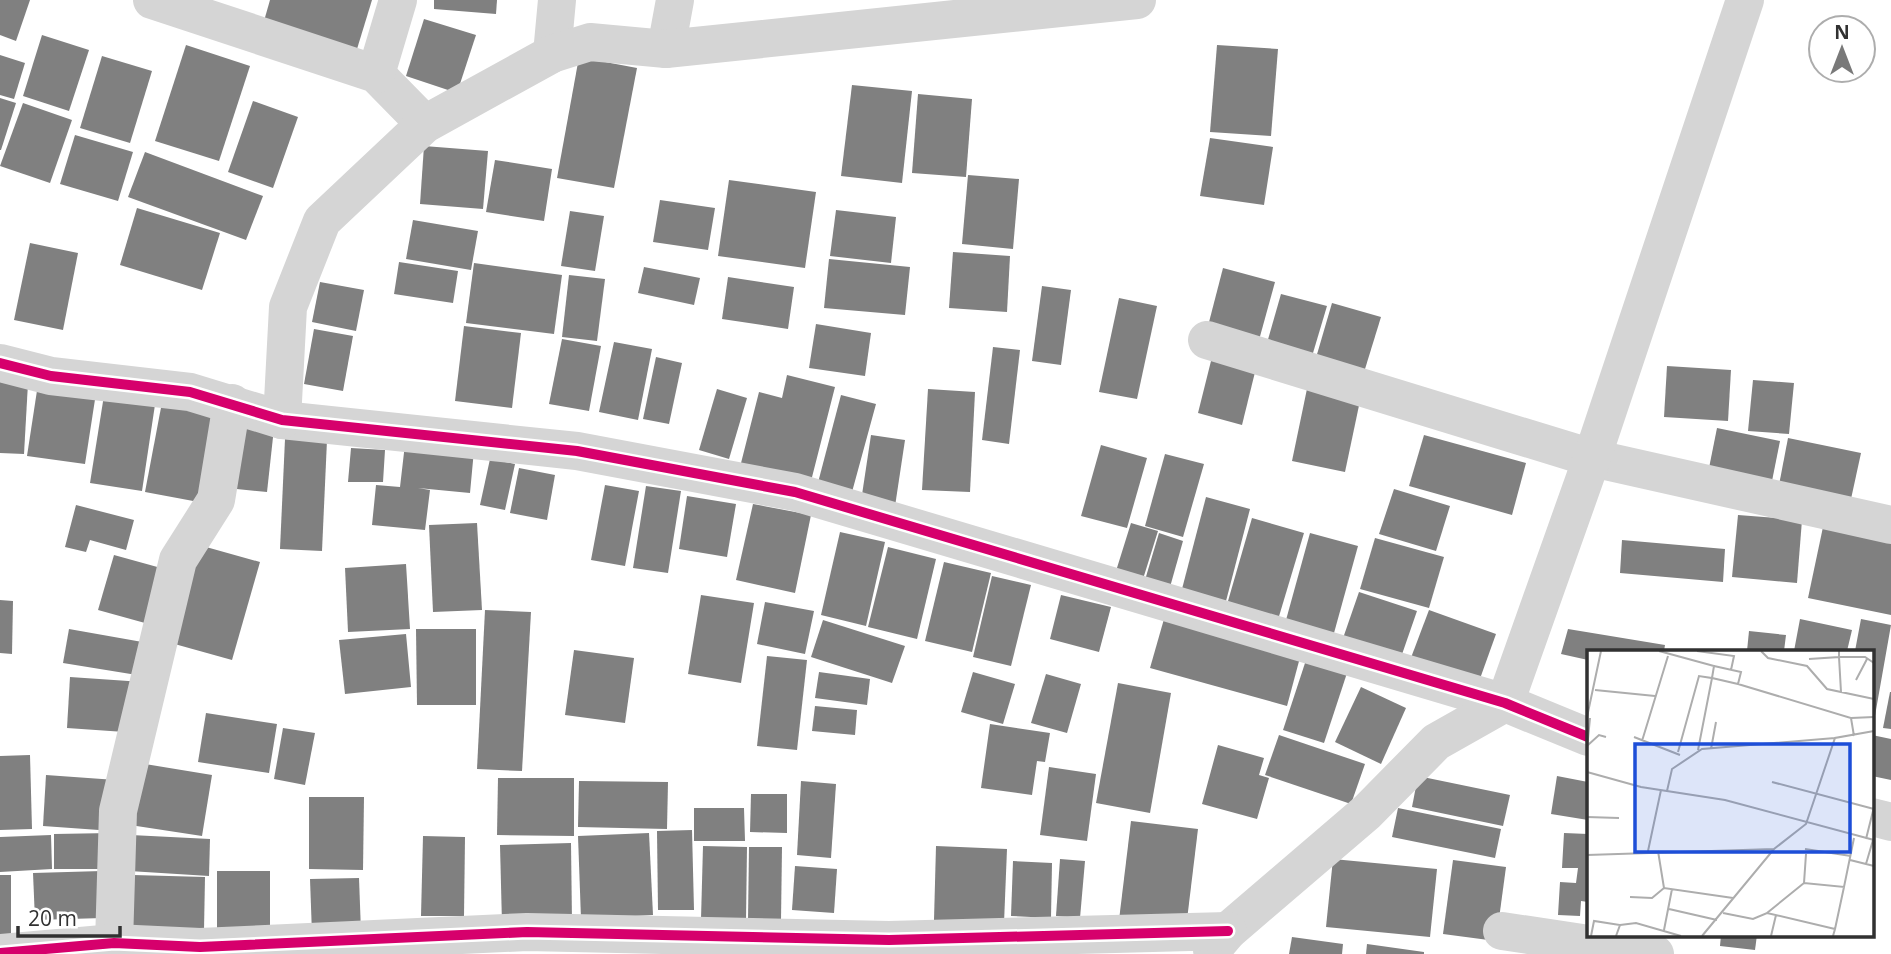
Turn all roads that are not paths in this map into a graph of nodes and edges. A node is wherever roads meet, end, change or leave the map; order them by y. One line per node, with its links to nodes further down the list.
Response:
1 (152, 0): 10 (street)
2 (398, 0): 10 (street)
3 (557, 0): 9 (street)
4 (675, 0): 8 (street)
5 (1137, 0): 7 (street)
6 (1745, 0): 16 (street)
7 (1041, 5): 8 (street)
8 (666, 49): 9 (street)
9 (552, 54): 11 (street)
10 (376, 74): 11 (street)
11 (425, 124): 15 (street)
12 (1207, 340): 16 (street)
13 (0, 363): 14 (street)
14 (232, 403): 15 (street); 24 (street)
15 (282, 420): 18 (street)
16 (1592, 458): 17 (street); 18 (street)
17 (1891, 525)
18 (1505, 703): 19 (street); 23 (street)
19 (1587, 737)
20 (1874, 818): 21 (street)
21 (1891, 822)
22 (1502, 931): 27 (street)
23 (1218, 942): 25 (street)
24 (114, 943): 25 (street); 26 (street)
25 (201, 951)
26 (0, 953)
27 (1655, 954)

